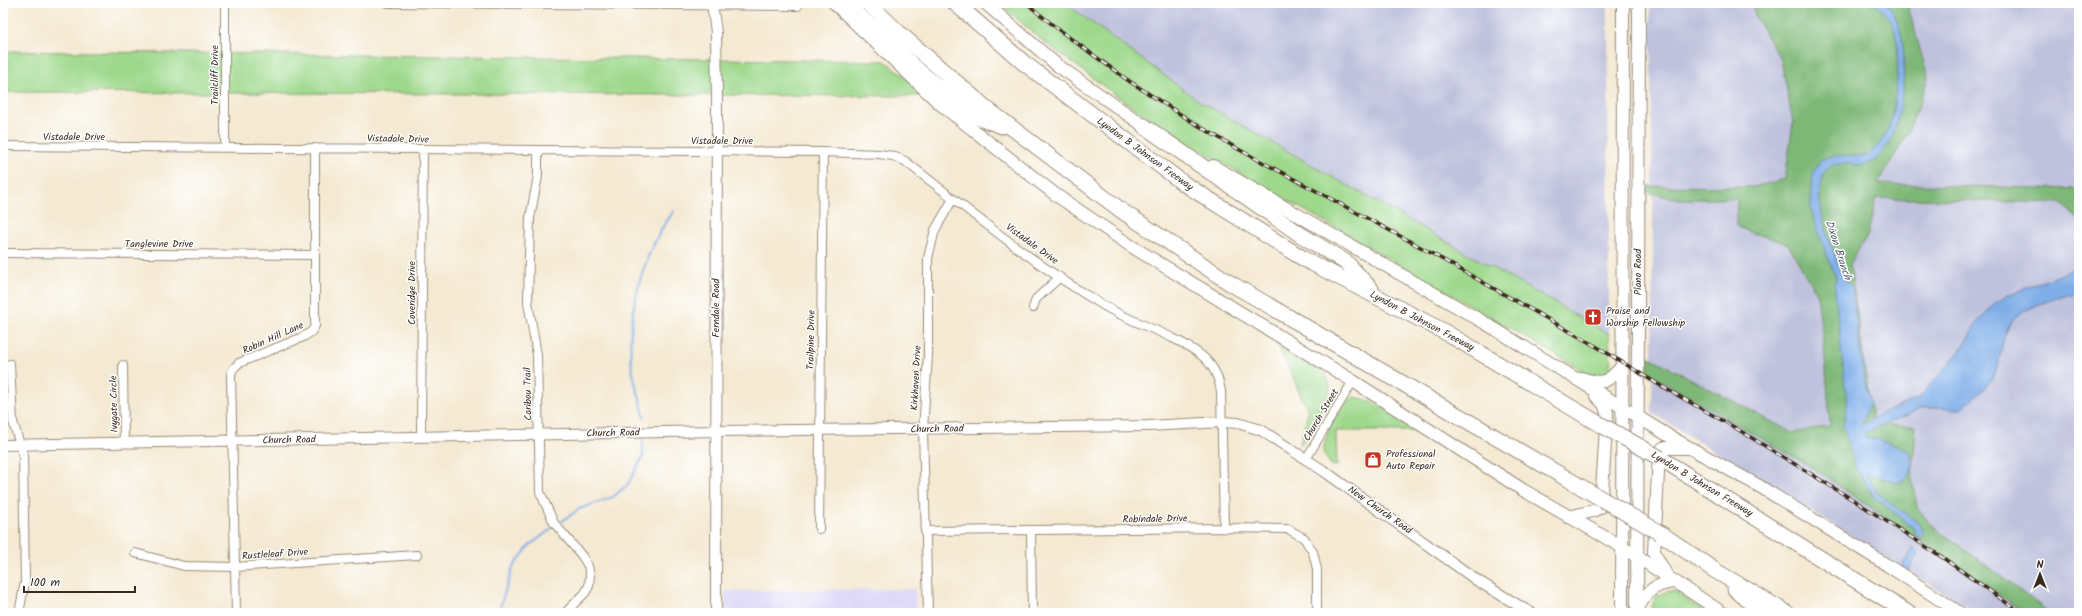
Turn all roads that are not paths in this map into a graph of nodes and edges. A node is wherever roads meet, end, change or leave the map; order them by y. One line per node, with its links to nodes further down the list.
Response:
1 (225, 3): 19 (street, Trailcliff Drive)
2 (387, 3): 3 (street)
3 (420, 3): 11 (street)
4 (834, 3): 37 (main road)
5 (845, 3): 17 (highway)
6 (868, 3): 17 (highway)
7 (955, 3): 31 (highway, Lyndon B Johnson Freeway)
8 (985, 3): 16 (main road)
9 (1623, 3): 14 (main road, Plano Road)
10 (1639, 3): 15 (main road, Plano Road)
11 (536, 4): 12 (street)
12 (712, 4): 13 (street); 23 (street, Ferndale Road)
13 (798, 6)
14 (1623, 113): 15 (main road); 26 (main road, Plano Road)
15 (1639, 114): 27 (main road, Plano Road)
16 (1144, 126): 31 (highway); 36 (main road)
17 (1012, 129): 63 (highway, bridge)
18 (3, 146): 19 (street, Vistadale Drive)
19 (225, 147): 20 (street, Vistadale Drive)
20 (315, 148): 21 (street, Vistadale Drive); 29 (street, Robin Hill Lane)
21 (423, 149): 22 (street, Vistadale Drive); 46 (street, Coveridge Drive)
22 (538, 150): 23 (street, Vistadale Drive); 45 (street, Caribou Trail)
23 (717, 151): 24 (street, Vistadale Drive); 43 (street, Ferndale Road)
24 (823, 152): 25 (street, Vistadale Drive); 44 (street, Trailpine Drive)
25 (953, 199): 30 (street, Vistadale Drive); 42 (street, Kirkhaven Drive)
26 (1623, 229): 27 (main road); 35 (main road, Plano Road)
27 (1638, 229): 40 (main road, Plano Road)
28 (3, 253): 29 (street, Tanglevine Drive)
29 (314, 255): 47 (street, Robin Hill Lane)
30 (1060, 277): 32 (street); 41 (street, Vistadale Drive)
31 (1379, 297): 78 (highway, Lyndon B Johnson Freeway, bridge)
32 (1033, 308)
33 (10, 364): 50 (street)
34 (123, 365): 48 (street, Ivygate Circle)
35 (1622, 366): 36 (main road); 39 (main road, Plano Road)
36 (1564, 373): 38 (main road)
37 (1353, 381): 52 (street, Church Street); 53 (main road)
38 (1587, 386): 39 (main road); 53 (main road)
39 (1622, 409): 40 (main road); 58 (main road, Plano Road)
40 (1639, 418): 51 (main road); 61 (main road, Plano Road)
41 (1223, 422): 42 (street, Church Road); 52 (street, New Church Road); 54 (street, Vistadale Drive)
42 (923, 429): 44 (street, Church Road); 57 (street, Kirkhaven Drive)
43 (716, 431): 44 (street, Church Road); 45 (street, Church Road); 69 (street, Ferndale Road)
44 (820, 431): 55 (street, Trailpine Drive)
45 (539, 434): 46 (street, Church Road); 68 (street, Caribou Trail)
46 (421, 437): 47 (street, Church Road)
47 (233, 440): 48 (street, Church Road); 62 (street, Robin Hill Lane)
48 (124, 442): 50 (street, Church Road)
49 (3, 445): 50 (street, Church Road)
50 (21, 445): 66 (street)
51 (1689, 448): 64 (main road); 79 (main road)
52 (1306, 459): 73 (street, New Church Road)
53 (1568, 517): 58 (main road)
54 (1224, 528): 56 (street, Robindale Drive); 72 (street, Robindale Drive)
55 (819, 529)
56 (1031, 530): 57 (street, Robindale Drive); 71 (street)
57 (925, 531): 70 (street, Kirkhaven Drive)
58 (1622, 547): 61 (main road); 74 (main road, Plano Road)
59 (135, 553): 62 (street, Rustleleaf Drive)
60 (417, 554): 62 (street, Rustleleaf Drive)
61 (1637, 558): 64 (main road); 65 (main road, Plano Road)
62 (235, 567): 67 (street, Robin Hill Lane)
63 (1714, 570): 76 (highway); 77 (highway)
64 (1671, 580): 65 (main road); 75 (main road)
65 (1637, 611)
66 (19, 613)
67 (236, 613)
68 (565, 613)
69 (716, 613)
70 (928, 613)
71 (1032, 613)
72 (1317, 613)
73 (1531, 613)
74 (1622, 613)
75 (1723, 613)
76 (1762, 613)
77 (1786, 613)
78 (1908, 613)
79 (1960, 613)

